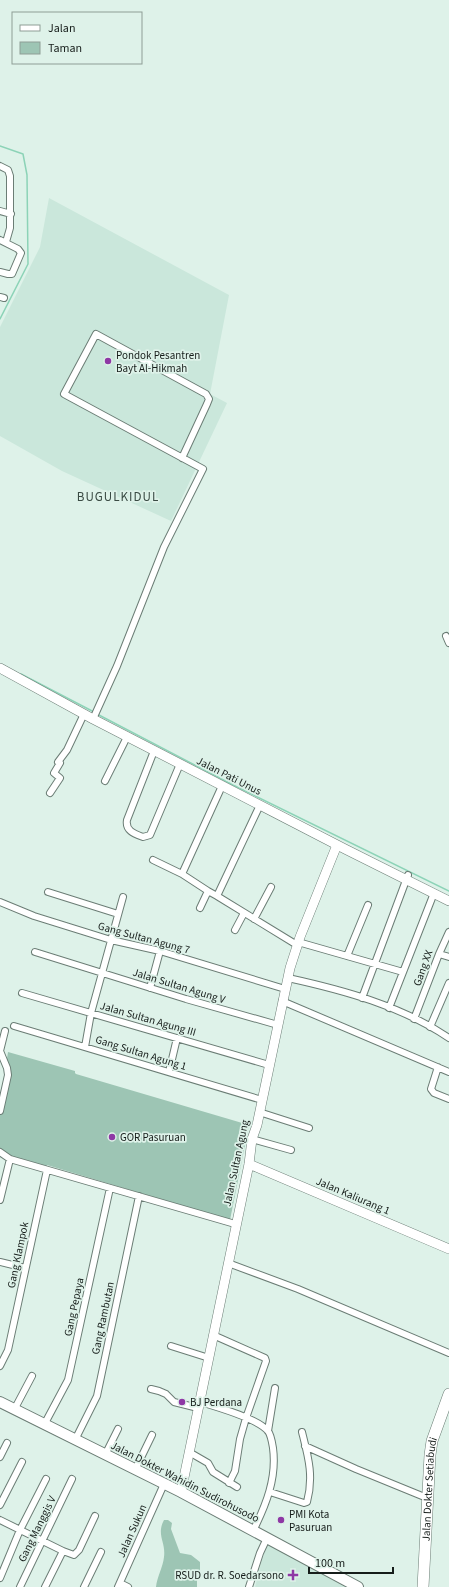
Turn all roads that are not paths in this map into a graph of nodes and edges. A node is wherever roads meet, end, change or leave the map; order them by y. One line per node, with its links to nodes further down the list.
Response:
1 (0, 166): 3 (street)
2 (0, 211): 3 (street)
3 (11, 214): 4 (street)
4 (3, 241): 5 (street)
5 (0, 272)
6 (182, 458): 6 (street); 11 (street)
7 (446, 636): 8 (street)
8 (449, 643)
9 (0, 668): 10 (main road, Jalan Pati Unus)
10 (84, 714): 11 (main road, Jalan Pati Unus); 17 (street)
11 (95, 716): 12 (main road, Jalan Pati Unus)
12 (127, 737): 13 (main road, Jalan Pati Unus); 15 (street)
13 (154, 751): 14 (main road, Jalan Pati Unus); 14 (street)
14 (180, 764): 16 (main road, Jalan Pati Unus)
15 (105, 781)
16 (222, 786): 18 (main road, Jalan Pati Unus); 21 (street)
17 (50, 793)
18 (260, 805): 19 (main road, Jalan Pati Unus); 27 (street)
19 (337, 845): 22 (main road, Jalan Pati Unus); 39 (main road, Jalan Sultan Agung)
20 (153, 860): 21 (street)
21 (182, 874): 24 (street)
22 (407, 877): 26 (main road, Jalan Pati Unus); 45 (street)
23 (271, 887): 35 (street)
24 (208, 891): 27 (street); 32 (street)
25 (48, 892): 34 (street)
26 (434, 893): 29 (main road, Jalan Pati Unus); 46 (street)
27 (217, 896): 33 (street)
28 (123, 897): 34 (street)
29 (449, 900)
30 (0, 902): 38 (street, Gang Sultan Agung 7)
31 (368, 905): 43 (street)
32 (200, 908)
33 (244, 913): 35 (street); 36 (street)
34 (118, 914): 38 (street)
35 (254, 919): 39 (street)
36 (235, 930)
37 (449, 932): 42 (street, Gang XX)
38 (111, 940): 40 (street, Gang Sultan Agung 7); 47 (street)
39 (298, 944): 43 (street); 48 (main road, Jalan Sultan Agung)
40 (160, 951): 50 (street); 51 (street, Gang Sultan Agung 7)
41 (35, 952): 47 (street, Jalan Sultan Agung V)
42 (439, 954): 44 (street); 57 (street, Gang XX)
43 (347, 956): 45 (street)
44 (449, 957)
45 (375, 965): 46 (street); 53 (street)
46 (403, 972): 55 (street)
47 (103, 973): 50 (street, Jalan Sultan Agung V); 56 (street)
48 (289, 973): 51 (main road, Jalan Sultan Agung); 53 (street)
49 (449, 983): 58 (street)
50 (150, 988): 59 (street, Jalan Sultan Agung V)
51 (285, 989): 54 (main road, Jalan Sultan Agung)
52 (22, 993): 56 (street, Jalan Sultan Agung III)
53 (363, 994): 55 (street)
54 (282, 1001): 59 (main road, Jalan Sultan Agung); 66 (street)
55 (390, 1005): 57 (street)
56 (91, 1013): 62 (street, Jalan Sultan Agung III); 64 (street)
57 (416, 1016): 58 (street)
58 (432, 1023): 63 (street)
59 (278, 1024): 65 (main road, Jalan Sultan Agung)
60 (14, 1026): 64 (street, Gang Sultan Agung 1)
61 (5, 1031): 71 (street)
62 (177, 1038): 65 (street, Jalan Sultan Agung III); 67 (street)
63 (449, 1038)
64 (84, 1047): 67 (street, Gang Sultan Agung 1)
65 (269, 1065): 70 (main road, Jalan Sultan Agung)
66 (438, 1067): 68 (street); 69 (street)
67 (169, 1072): 70 (street, Gang Sultan Agung 1)
68 (449, 1072)
69 (449, 1099)
70 (262, 1100): 72 (main road, Jalan Sultan Agung)
71 (0, 1111)
72 (259, 1112): 73 (street); 74 (main road, Jalan Sultan Agung)
73 (309, 1128)
74 (252, 1139): 75 (street); 78 (main road, Jalan Sultan Agung)
75 (291, 1150)
76 (0, 1152): 77 (street)
77 (9, 1162): 79 (street); 82 (street)
78 (249, 1164): 83 (main road, Jalan Sultan Agung); 84 (main road, Jalan Kaliurang 1)
79 (47, 1172): 80 (street); 87 (street, Gang Klampok)
80 (110, 1190): 81 (street); 101 (street, Gang Pepaya)
81 (138, 1199): 83 (street); 106 (street, Gang Rambutan)
82 (0, 1200)
83 (235, 1224): 86 (main road, Jalan Sultan Agung)
84 (449, 1250)
85 (0, 1262): 87 (street)
86 (228, 1263): 88 (main road, Jalan Sultan Agung); 90 (street)
87 (25, 1268): 92 (street, Gang Klampok)
88 (213, 1335): 91 (main road, Jalan Sultan Agung); 100 (street)
89 (171, 1346): 91 (street)
90 (449, 1353)
91 (209, 1358): 98 (main road, Jalan Sultan Agung)
92 (0, 1366)
93 (32, 1376): 99 (street)
94 (275, 1388): 103 (street)
95 (151, 1389): 98 (street)
96 (449, 1394): 121 (highway, Jalan Dokter Setiabudi)
97 (0, 1402): 99 (main road, Jalan Dokter Wahidin Sudirohusodo)
98 (199, 1405): 100 (street); 109 (main road, Jalan Sultan Agung)
99 (14, 1410): 101 (main road, Jalan Dokter Wahidin Sudirohusodo)
100 (246, 1418): 103 (street); 116 (street)
101 (44, 1425): 106 (main road, Jalan Dokter Wahidin Sudirohusodo)
102 (118, 1429): 110 (street)
103 (268, 1431): 120 (street)
104 (302, 1432): 108 (street)
105 (152, 1435): 113 (street)
106 (75, 1440): 110 (main road, Jalan Dokter Wahidin Sudirohusodo)
107 (6, 1443): 111 (street)
108 (305, 1446): 120 (street); 121 (street)
109 (189, 1452): 116 (street); 119 (main road, Jalan Sultan Agung)
110 (105, 1455): 113 (main road, Jalan Dokter Wahidin Sudirohusodo)
111 (0, 1457)
112 (22, 1462): 122 (street)
113 (135, 1470): 117 (main road, Jalan Dokter Wahidin Sudirohusodo)
114 (46, 1479): 125 (street)
115 (72, 1479): 128 (street, Gang Manggis V)
116 (229, 1483): 118 (street)
117 (164, 1484): 119 (main road, Jalan Dokter Wahidin Sudirohusodo); 132 (street, Jalan Sukun)
118 (237, 1487)
119 (181, 1492): 126 (main road, Jalan Dokter Wahidin Sudirohusodo)
120 (270, 1492): 126 (street)
121 (427, 1498): 139 (highway, Jalan Dokter Setiabudi)
122 (0, 1505)
123 (95, 1516): 129 (street)
124 (0, 1520): 125 (street)
125 (20, 1530): 128 (street); 131 (street)
126 (253, 1531): 127 (main road, Jalan Dokter Wahidin Sudirohusodo)
127 (267, 1538): 137 (street); 138 (main road, Jalan Dokter Wahidin Sudirohusodo)
128 (42, 1541): 129 (street); 133 (street, Gang Manggis V)
129 (63, 1551): 134 (street)
130 (101, 1552): 135 (street)
131 (0, 1578)
132 (119, 1585): 136 (street)
133 (20, 1587)
134 (45, 1587)
135 (84, 1587)
136 (128, 1587)
137 (249, 1587)
138 (358, 1587)
139 (422, 1587)

